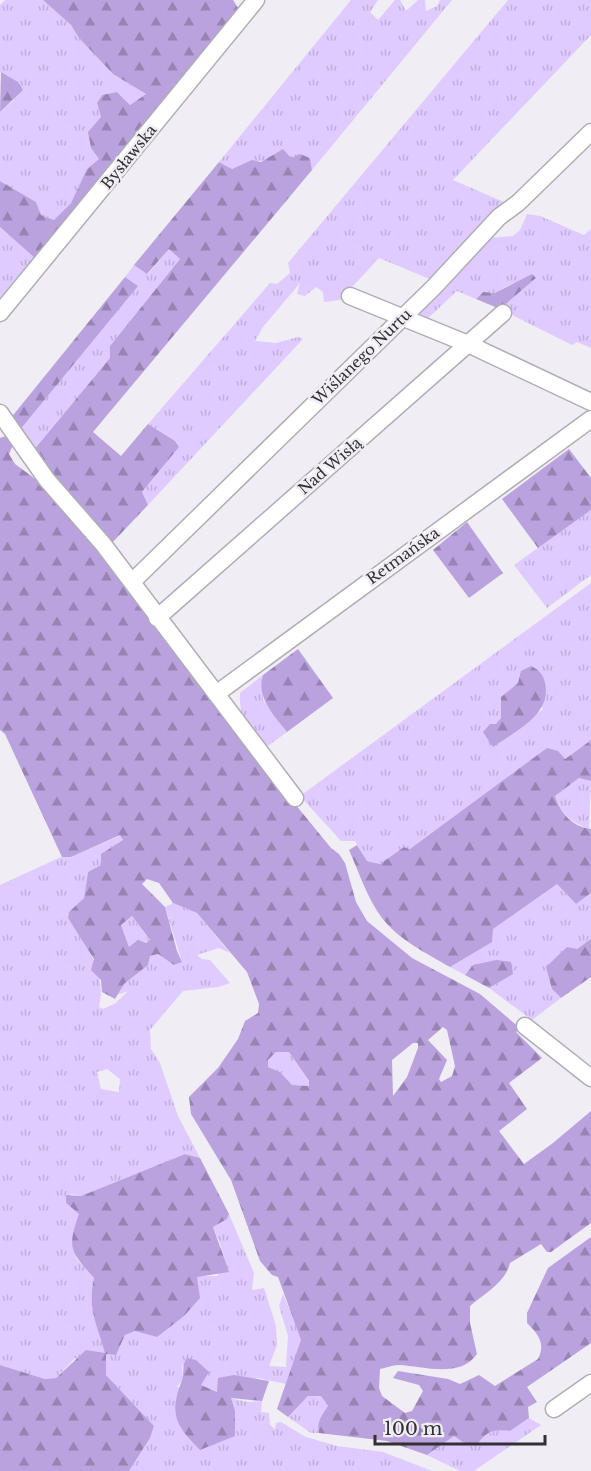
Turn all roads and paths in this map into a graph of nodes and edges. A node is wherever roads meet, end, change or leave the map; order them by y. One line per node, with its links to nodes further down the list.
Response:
1 (256, 0): 4 (street, Bysławska)
2 (591, 132): 6 (street, Wiślanego Nurtu)
3 (350, 296): 6 (street)
4 (0, 313)
5 (503, 313): 7 (street, Nad Wisłą)
6 (401, 318): 7 (street); 11 (street, Wiślanego Nurtu)
7 (468, 344): 8 (street); 12 (street, Nad Wisłą)
8 (591, 402)
9 (0, 413): 11 (street)
10 (591, 420): 13 (street, Retmańska)
11 (132, 582): 12 (street)
12 (157, 618): 13 (street)
13 (216, 694): 14 (street)
14 (295, 798)
15 (525, 1026): 16 (street)
16 (591, 1078)
17 (591, 1383): 18 (street)
18 (554, 1409)

